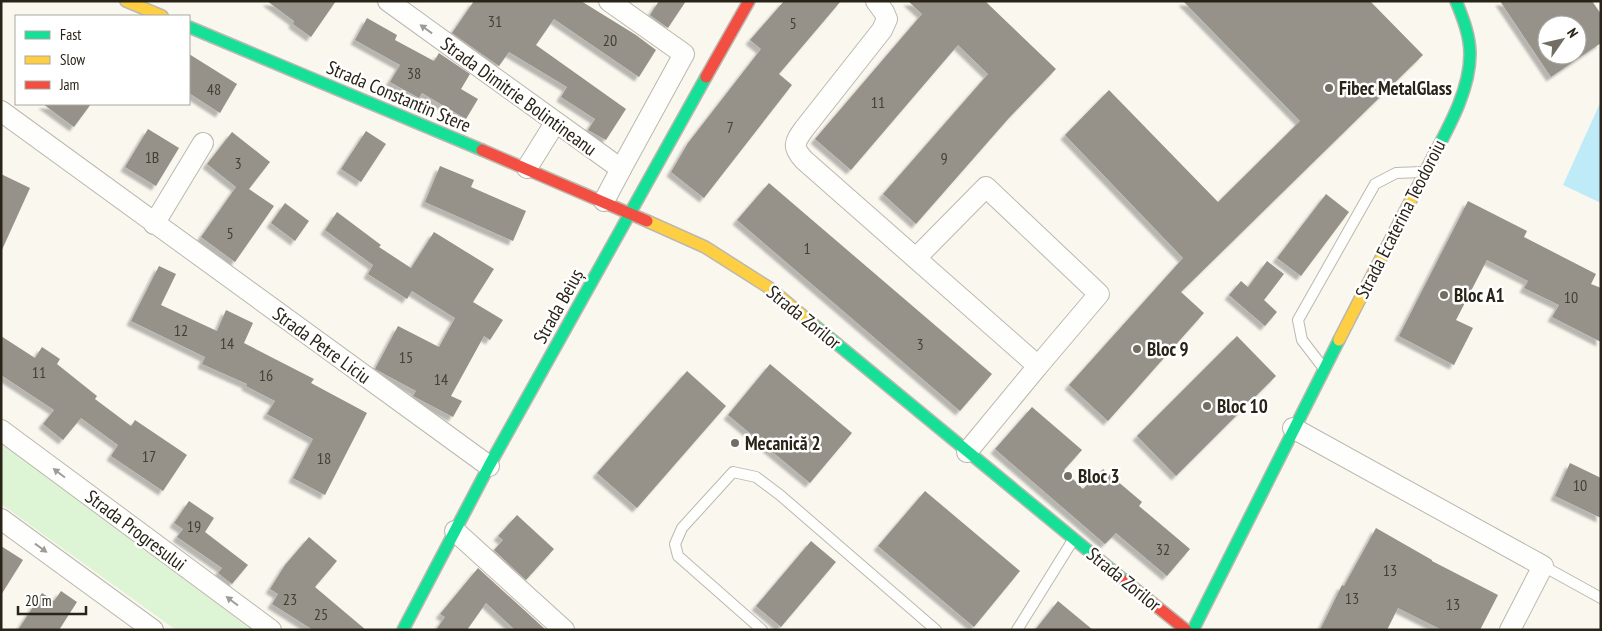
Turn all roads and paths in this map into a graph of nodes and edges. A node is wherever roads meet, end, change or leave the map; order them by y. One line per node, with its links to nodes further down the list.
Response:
1 (126, 1): 7 (street)
2 (388, 1): 10 (street, Strada Dimitrie Bolintineanu, one-way to 2)
3 (609, 1): 13 (street)
4 (749, 1): 16 (street, Strada Beiuș)
5 (876, 1): 18 (street)
6 (1456, 1): 14 (street, Strada Ecaterina Teodoroiu)
7 (160, 15)
8 (190, 27): 12 (street, Strada Constantin Stere)
9 (1, 111): 17 (street, Strada Petre Liciu)
10 (556, 124): 12 (street); 13 (street, Strada Dimitrie Bolintineanu)
11 (203, 143): 17 (street)
12 (527, 168): 15 (street, Strada Constantin Stere)
13 (620, 169): 15 (street)
14 (1425, 172): 20 (street, Strada Ecaterina Teodoroiu); 20 (lane)
15 (600, 199): 16 (street, Strada Zorilor)
16 (630, 212): 23 (street, Strada Zorilor); 24 (street, Strada Beiuș)
17 (154, 224): 24 (street, Strada Petre Liciu)
18 (916, 258): 19 (street); 19 (street)
19 (1038, 366): 23 (street)
20 (1324, 368): 21 (street, Strada Ecaterina Teodoroiu)
21 (1293, 428): 28 (street); 38 (street, Strada Ecaterina Teodoroiu)
22 (1, 430): 31 (street, Strada Progresului, one-way to 22)
23 (967, 452): 27 (street, Strada Zorilor)
24 (489, 466): 26 (street, Strada Beiuș)
25 (1, 519): 30 (street, one-way to 30)
26 (455, 531): 32 (street, Strada Beiuș); 33 (street)
27 (1074, 539): 36 (lane); 37 (street, Strada Zorilor)
28 (1544, 566): 29 (lane); 39 (street)
29 (1601, 598)
30 (152, 630)
31 (271, 630)
32 (403, 630)
33 (564, 630)
34 (762, 630): 35 (lane)
35 (936, 630)
36 (1017, 630)
37 (1186, 630)
38 (1193, 630)
39 (1510, 630)

